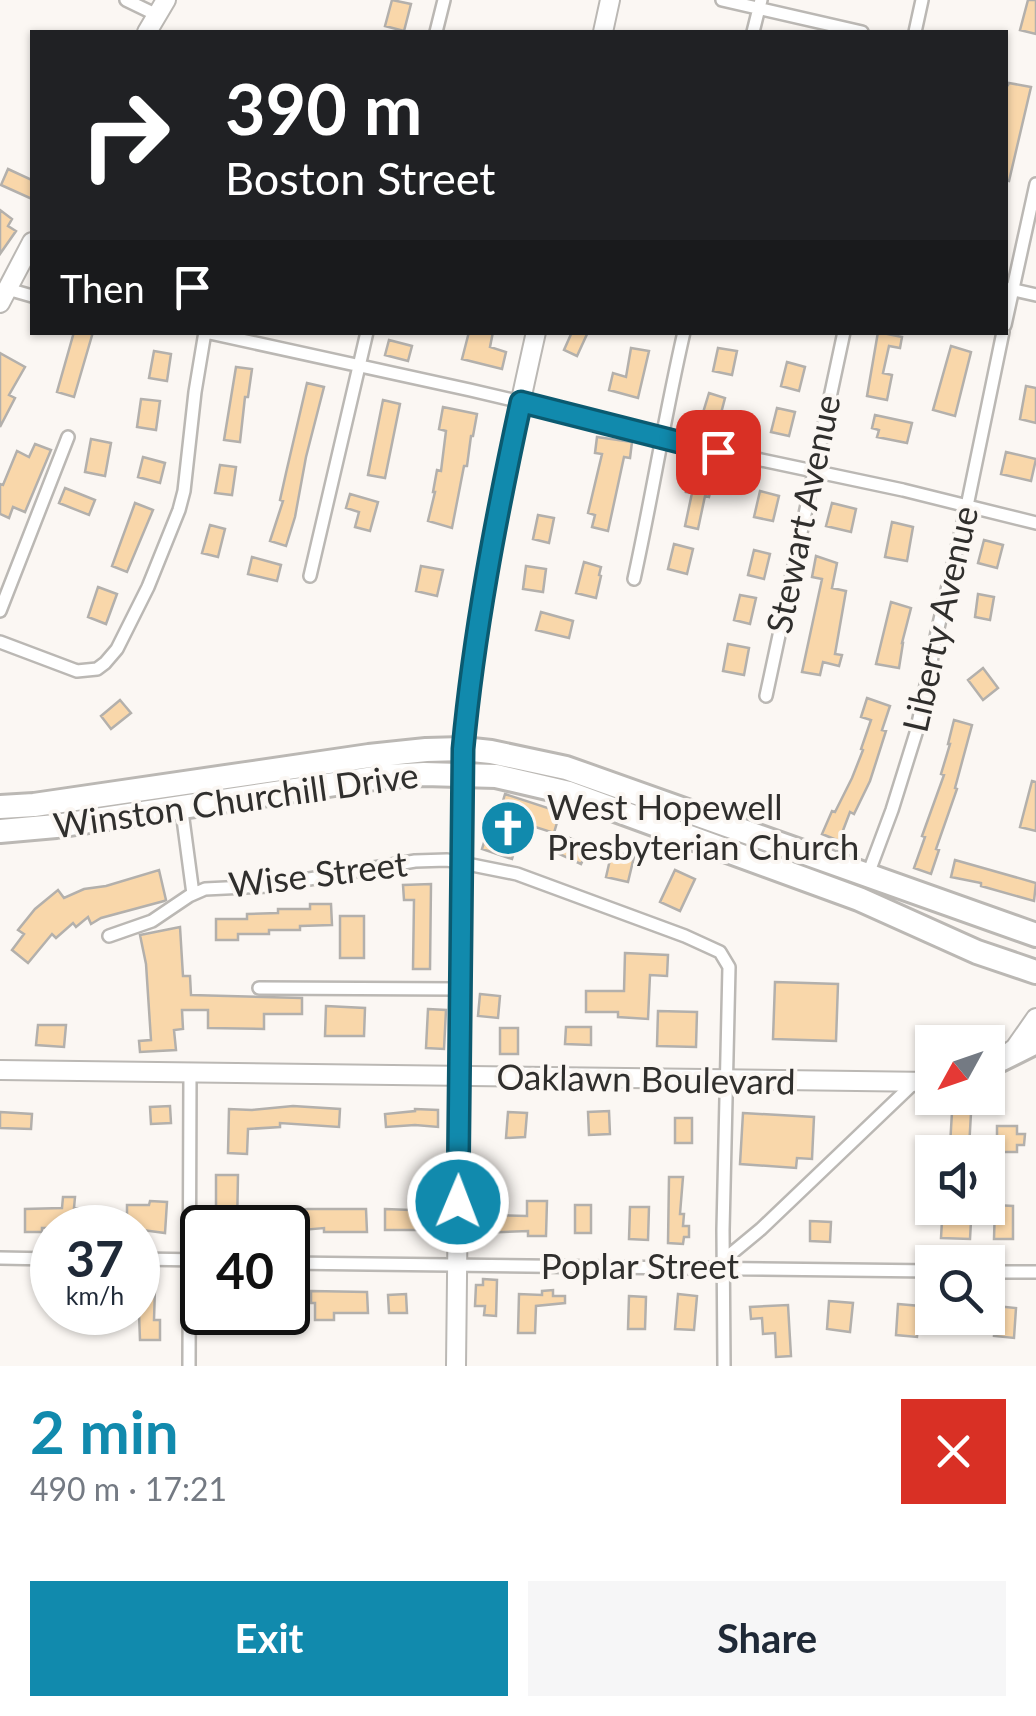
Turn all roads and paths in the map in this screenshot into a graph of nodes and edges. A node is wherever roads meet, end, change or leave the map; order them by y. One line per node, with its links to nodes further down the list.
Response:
1 (126, 0): 7 (street)
2 (444, 0): 9 (street)
3 (610, 0): 10 (street)
4 (722, 0): 6 (street)
5 (922, 0): 13 (street)
6 (760, 5): 11 (street); 12 (street)
7 (161, 8): 8 (street)
8 (148, 30)
9 (436, 30)
10 (603, 30)
11 (754, 30)
12 (854, 30)
13 (915, 30)
14 (1036, 184): 16 (street, Liberty Avenue)
15 (30, 245): 17 (street)
16 (1009, 288): 18 (street)
17 (2, 293): 19 (street)
18 (1036, 295)
19 (30, 296)
20 (204, 335): 37 (street)
21 (218, 335): 27 (street)
22 (366, 335): 27 (street)
23 (535, 335): 28 (street)
24 (683, 335): 30 (street)
25 (843, 335): 31 (street, Stewart Avenue)
26 (1003, 335): 32 (street, Liberty Avenue)
27 (358, 367): 28 (street); 34 (street)
28 (521, 402): 30 (street); 39 (street)
29 (68, 437): 36 (street)
30 (662, 437): 31 (street); 35 (street)
31 (813, 472): 32 (street); 38 (street, Stewart Avenue)
32 (968, 506): 33 (street); 45 (street, Liberty Avenue)
33 (1036, 522)
34 (310, 576)
35 (634, 579)
36 (0, 611)
37 (0, 642)
38 (766, 696)
39 (463, 749): 40 (street); 41 (highway, Winston Churchill Drive); 45 (highway, Winston Churchill Drive)
40 (462, 774): 41 (highway, Winston Churchill Drive); 44 (street); 47 (highway, Winston Churchill Drive)
41 (180, 795): 42 (highway, Winston Churchill Drive); 43 (highway, Winston Churchill Drive); 46 (street)
42 (0, 807)
43 (0, 831)
44 (461, 863): 46 (street, Wise Street); 52 (street); 60 (street, Wise Street)
45 (867, 876): 47 (street, Liberty Avenue); 49 (highway, Winston Churchill Drive)
46 (193, 894): 48 (street)
47 (858, 899): 50 (highway, Winston Churchill Drive)
48 (109, 936)
49 (1036, 936)
50 (1036, 972)
51 (259, 988): 52 (street)
52 (459, 989): 59 (street)
53 (1036, 1018): 55 (street)
54 (1036, 1042): 56 (highway)
55 (1005, 1056)
56 (1005, 1058)
57 (0, 1070): 58 (street, Oaklawn Boulevard)
58 (190, 1073): 59 (street, Oaklawn Boulevard); 63 (street)
59 (460, 1076): 60 (street, Oaklawn Boulevard); 67 (street)
60 (727, 1080): 61 (street, Oaklawn Boulevard); 68 (street)
61 (915, 1082)
62 (915, 1090): 68 (street)
63 (189, 1205)
64 (0, 1258): 65 (street)
65 (30, 1259)
66 (310, 1263): 67 (street, Poplar Street)
67 (457, 1266): 68 (street, Poplar Street); 74 (street)
68 (723, 1267): 69 (street, Poplar Street); 75 (street)
69 (915, 1271)
70 (1005, 1272): 71 (street)
71 (1036, 1272)
72 (189, 1335): 73 (street)
73 (189, 1366)
74 (456, 1366)
75 (724, 1366)

